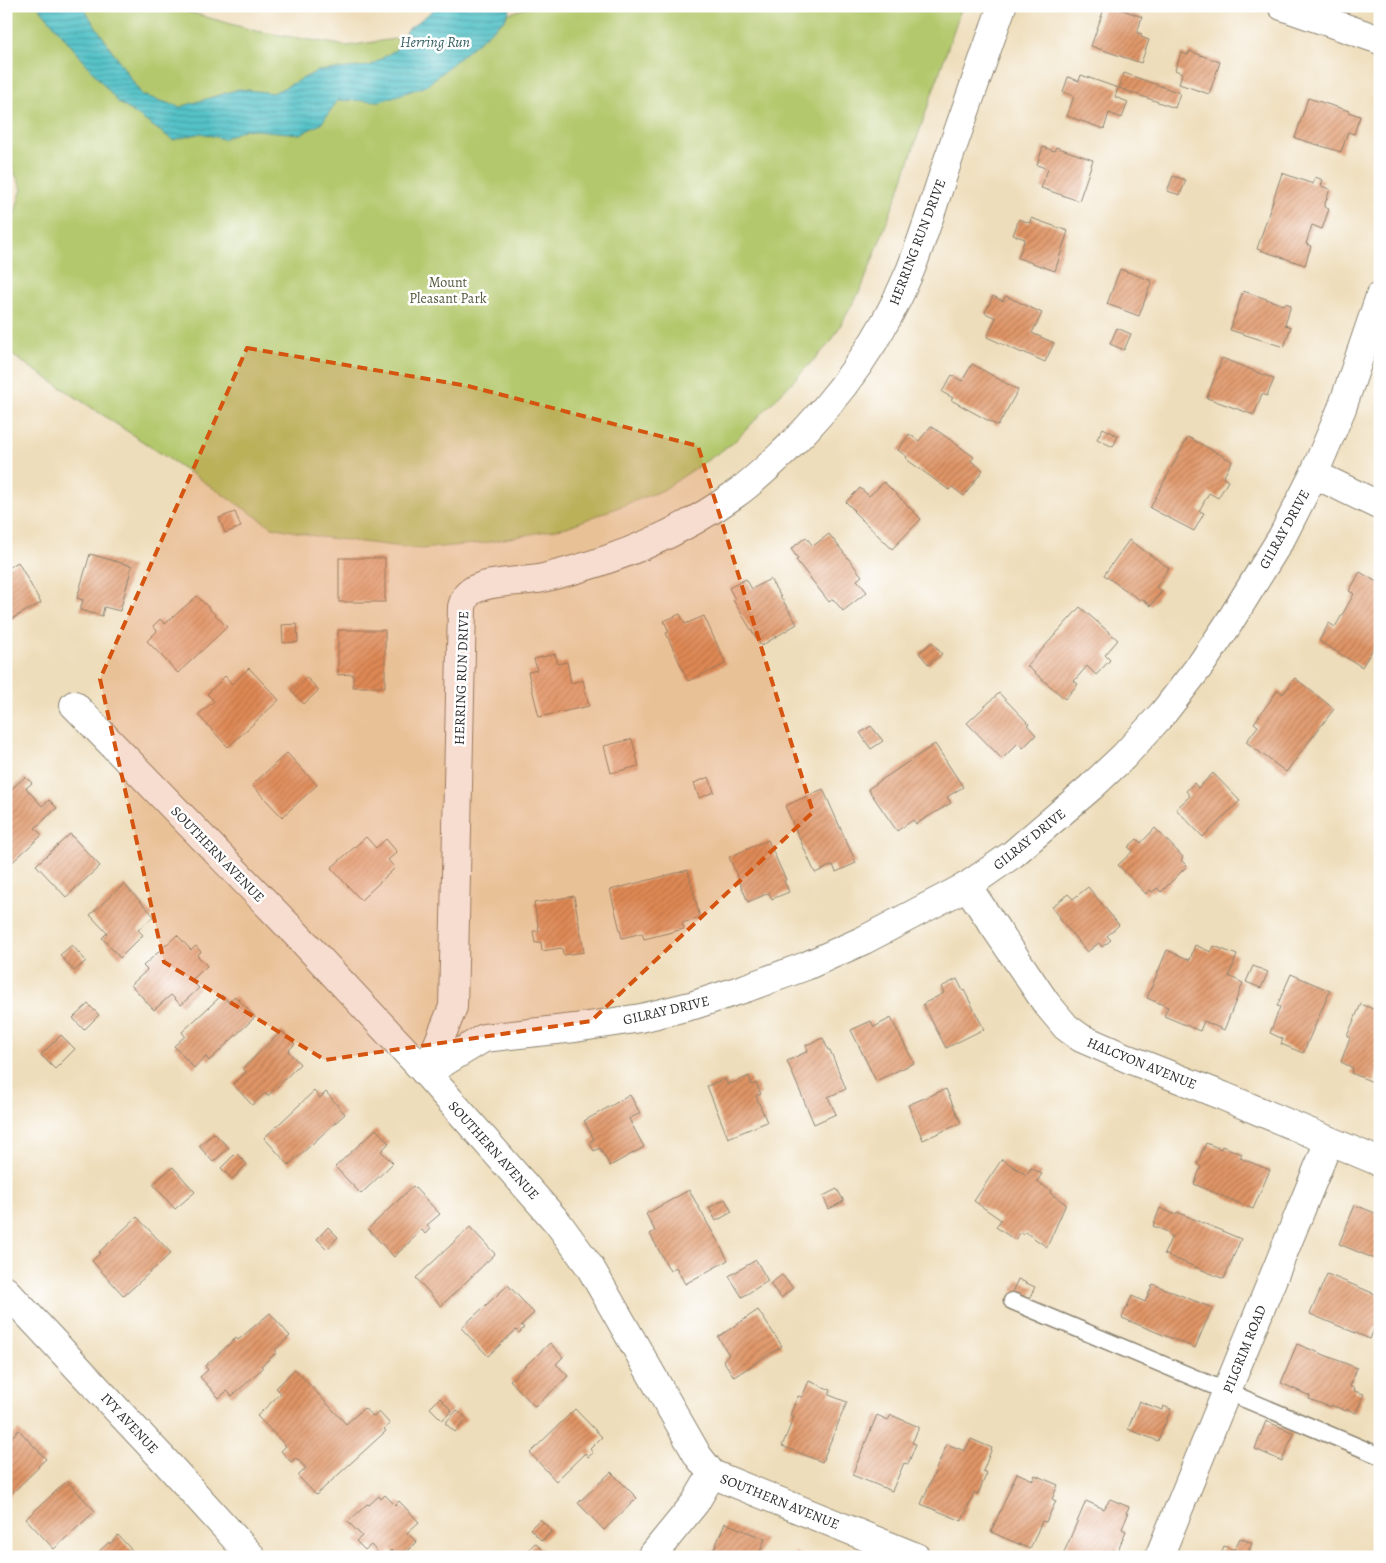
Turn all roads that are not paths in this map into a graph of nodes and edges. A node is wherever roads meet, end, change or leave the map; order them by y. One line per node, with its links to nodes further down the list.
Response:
1 (1002, 6): 9 (street, HERRING RUN DRIVE)
2 (1282, 6): 3 (street)
3 (1380, 40)
4 (1380, 296): 5 (street, GILRAY DRIVE)
5 (1314, 474): 6 (street); 8 (street, GILRAY DRIVE)
6 (1380, 506)
7 (74, 705): 9 (street, SOUTHERN AVENUE)
8 (967, 886): 9 (street, GILRAY DRIVE); 10 (street, HALCYON AVENUE)
9 (426, 1073): 16 (street, SOUTHERN AVENUE)
10 (1329, 1141): 11 (street, HALCYON AVENUE); 14 (street, PILGRIM ROAD)
11 (1380, 1162)
12 (6, 1291): 17 (street, IVY AVENUE)
13 (1012, 1301): 14 (lane)
14 (1227, 1392): 15 (lane); 20 (street, PILGRIM ROAD)
15 (1380, 1456)
16 (712, 1474): 18 (street); 19 (street, SOUTHERN AVENUE)
17 (252, 1557)
18 (651, 1557)
19 (916, 1557)
20 (1159, 1557)

